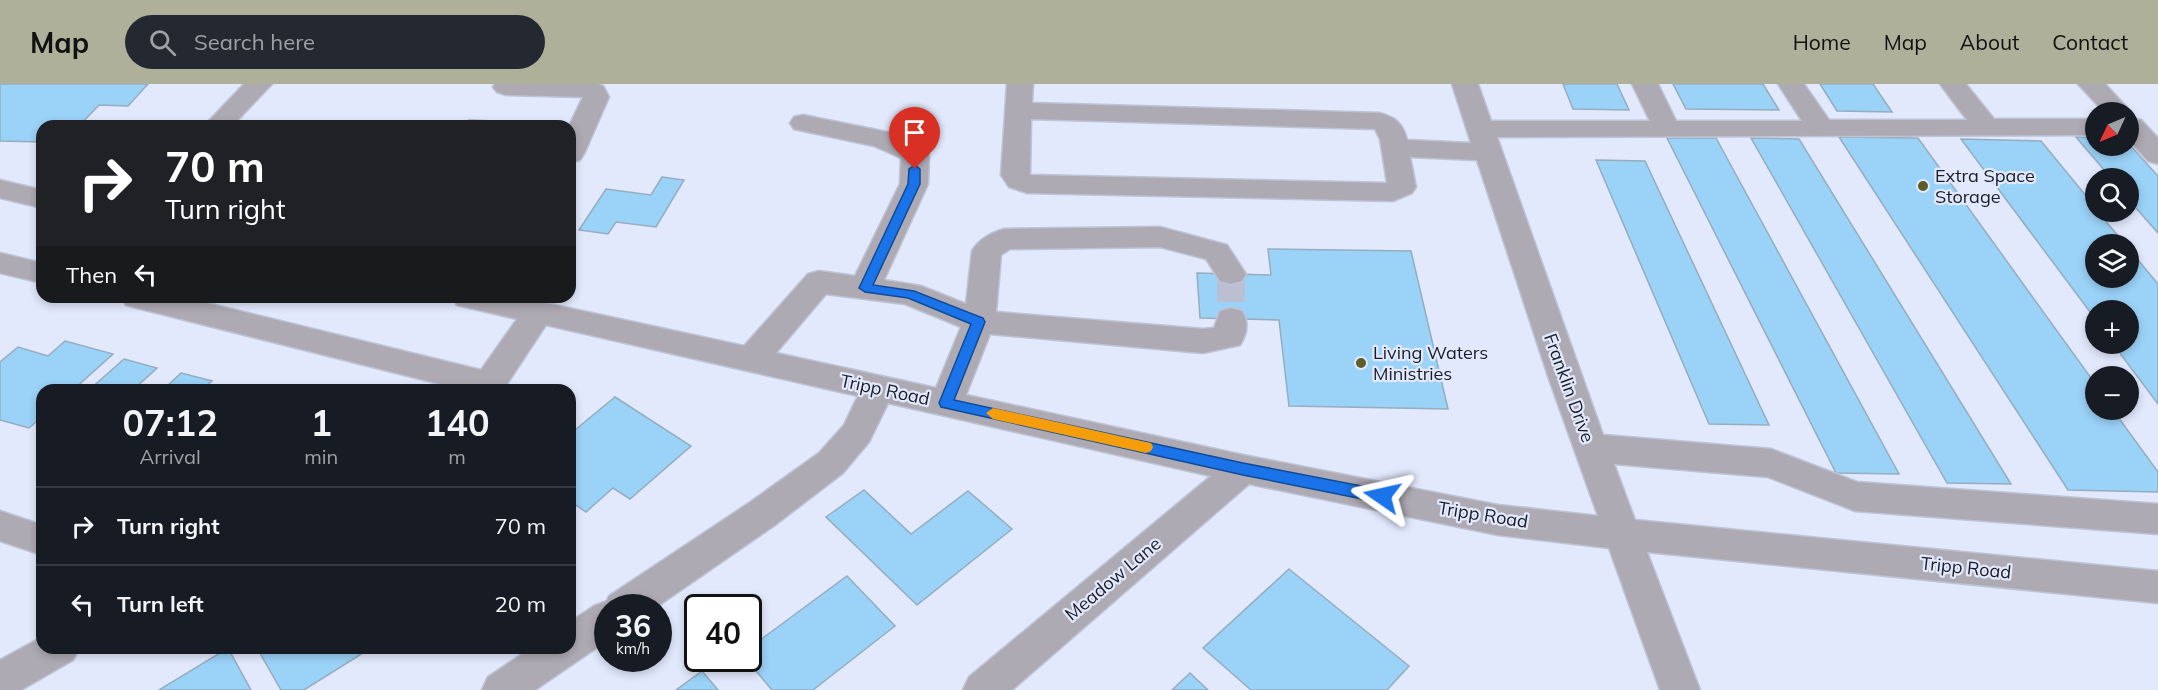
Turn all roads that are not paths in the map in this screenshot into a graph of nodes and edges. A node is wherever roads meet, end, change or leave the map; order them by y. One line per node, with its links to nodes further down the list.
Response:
1 (259, 84): 11 (street)
2 (1020, 84): 10 (street)
3 (1465, 84): 18 (street, Franklin Drive)
4 (1644, 84): 16 (street)
5 (1791, 84): 15 (street)
6 (1953, 84): 14 (street)
7 (2091, 84): 9 (street)
8 (506, 87): 19 (street)
9 (2108, 102)
10 (1019, 111): 20 (street); 20 (street)
11 (223, 120)
12 (803, 123): 25 (street)
13 (2085, 127): 14 (street)
14 (1986, 128): 15 (street)
15 (1821, 129): 16 (street)
16 (1667, 130): 18 (street)
17 (2139, 135): 21 (street)
18 (1484, 140): 20 (street); 36 (street, Franklin Drive)
19 (576, 141)
20 (1395, 148)
21 (2158, 155)
22 (0, 263): 23 (street)
23 (36, 272)
24 (1231, 274): 30 (street)
25 (865, 288): 30 (street); 31 (street)
26 (160, 303): 32 (street)
27 (494, 303): 28 (street, Tripp Road)
28 (538, 313): 31 (street, Tripp Road); 33 (street)
29 (1231, 319): 30 (street)
30 (979, 322): 35 (street)
31 (751, 360): 34 (street, Tripp Road)
32 (476, 384)
33 (490, 384)
34 (878, 388): 35 (street, Tripp Road); 43 (street)
35 (946, 403): 37 (street, Tripp Road)
36 (1591, 448): 38 (street); 40 (street, Franklin Drive)
37 (1243, 469): 40 (street, Tripp Road); 50 (street, Meadow Lane)
38 (2158, 519)
39 (0, 526): 41 (street)
40 (1623, 534): 42 (street, Tripp Road); 51 (street, Franklin Drive)
41 (36, 538)
42 (2158, 587)
43 (644, 594)
44 (594, 628): 45 (street)
45 (576, 640)
46 (48, 654): 48 (street)
47 (555, 654): 49 (street)
48 (0, 681)
49 (502, 690)
50 (983, 690)
51 (1680, 690)

